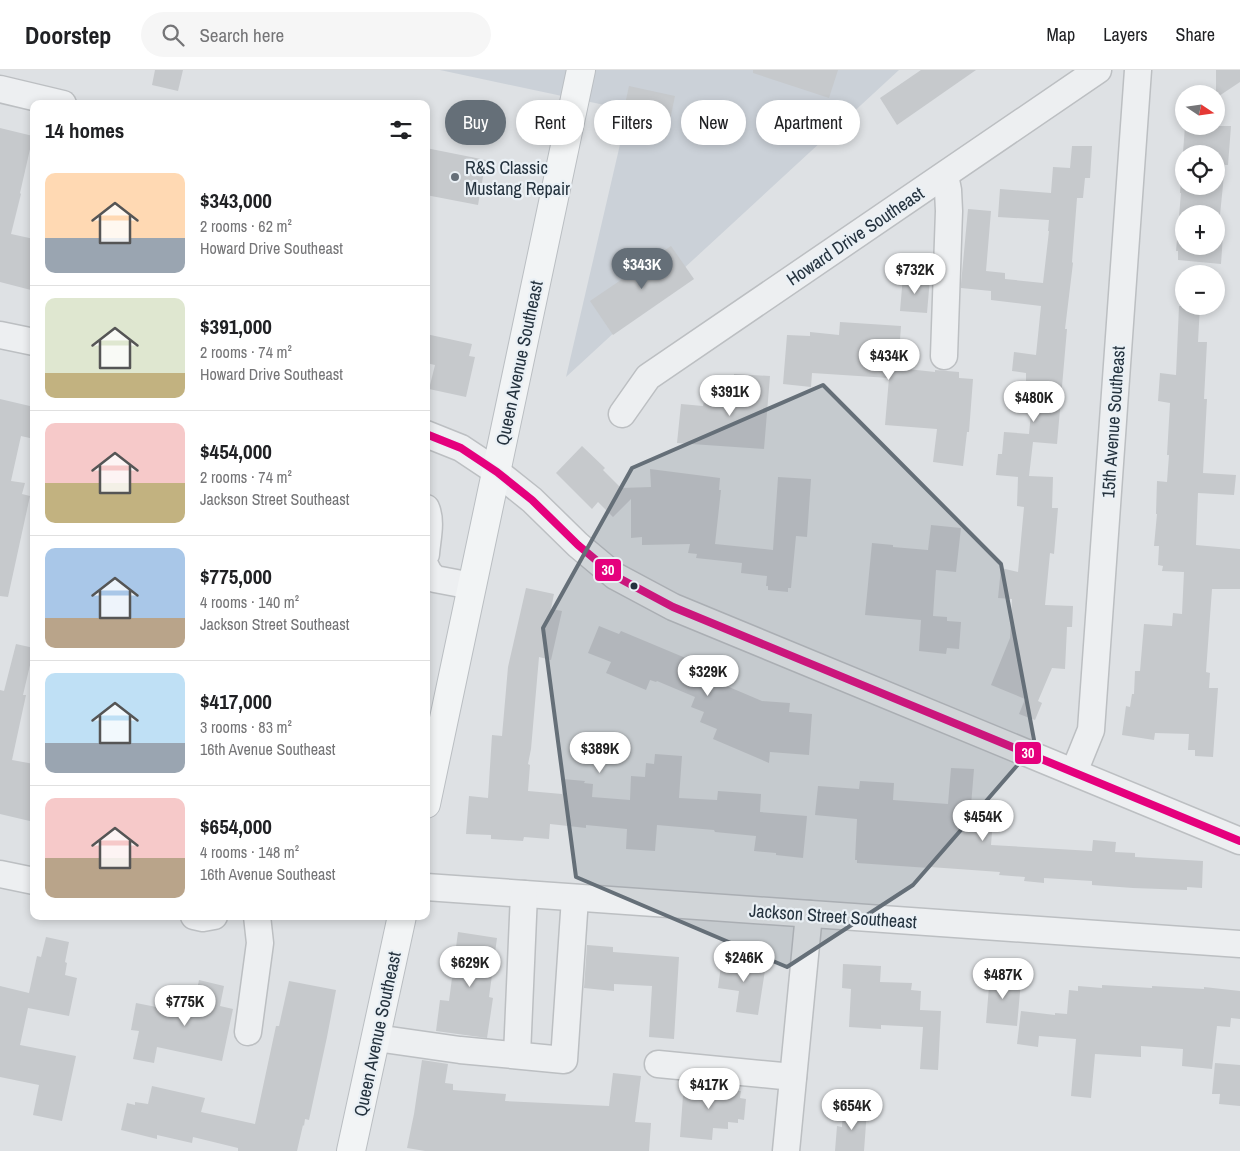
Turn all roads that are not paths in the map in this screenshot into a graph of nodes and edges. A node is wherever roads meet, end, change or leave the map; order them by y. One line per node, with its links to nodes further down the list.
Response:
1 (581, 70): 12 (main road, Queen Avenue Southeast)
2 (1098, 70): 6 (street, Howard Drive Southeast)
3 (1138, 70): 15 (street, 15th Avenue Southeast)
4 (0, 89): 5 (street)
5 (47, 100)
6 (944, 175): 9 (street); 10 (street, Howard Drive Southeast)
7 (0, 334): 8 (street)
8 (30, 341)
9 (944, 356)
10 (622, 414)
11 (430, 436): 12 (street)
12 (497, 472): 14 (main road, Queen Avenue Southeast); 15 (street)
13 (430, 575): 14 (street)
14 (472, 586): 16 (main road, Queen Avenue Southeast)
15 (1074, 772): 17 (street)
16 (430, 785)
17 (1240, 841)
18 (0, 874): 19 (street)
19 (30, 880)
20 (430, 887): 21 (street, Jackson Street Southeast)
21 (524, 894): 22 (street, Jackson Street Southeast); 29 (street)
22 (575, 898): 23 (street, Jackson Street Southeast); 29 (street)
23 (809, 914): 26 (street, Jackson Street Southeast); 31 (street)
24 (258, 920): 27 (street)
25 (401, 920): 28 (main road, Queen Avenue Southeast)
26 (1240, 944)
27 (248, 1032)
28 (376, 1038): 29 (street); 32 (main road, Queen Avenue Southeast)
29 (517, 1055)
30 (658, 1064): 31 (street)
31 (793, 1077): 33 (street)
32 (351, 1151)
33 (786, 1151)

